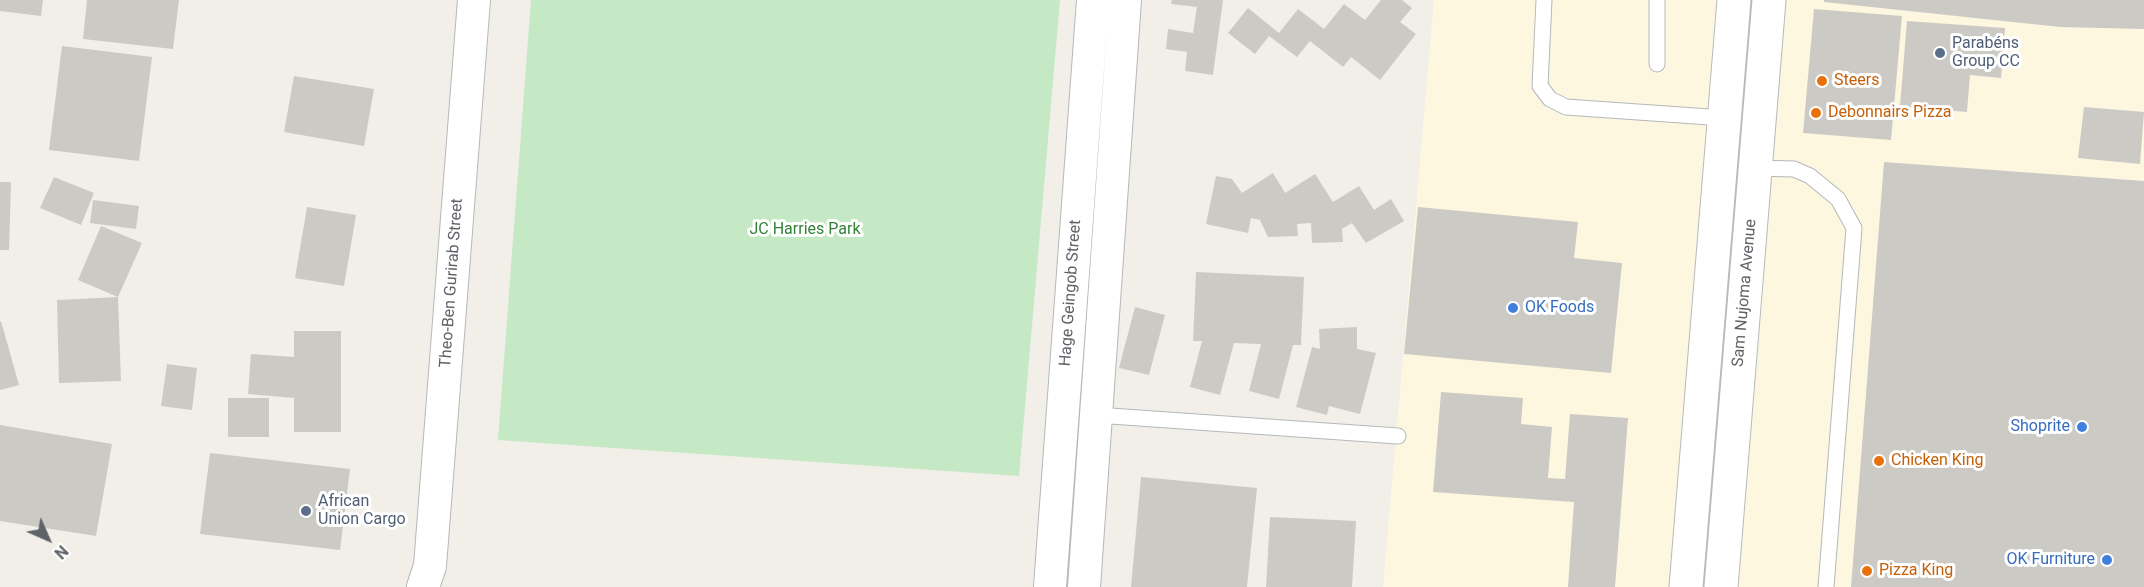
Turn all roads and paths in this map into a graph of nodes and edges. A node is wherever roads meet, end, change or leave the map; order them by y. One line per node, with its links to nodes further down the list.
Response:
1 (474, 0): 13 (street, Theo-Ben Gurirab Street)
2 (1093, 0): 14 (street, Hage Geingob Street)
3 (1125, 0): 11 (street, Hage Geingob Street)
4 (1544, 0): 9 (lane)
5 (1657, 0): 8 (lane)
6 (1734, 0): 9 (main road)
7 (1768, 0): 10 (main road, Sam Nujoma Avenue)
8 (1657, 64)
9 (1724, 118): 16 (main road)
10 (1755, 168): 17 (main road, Sam Nujoma Avenue); 18 (lane)
11 (1096, 415): 12 (lane); 15 (street, Hage Geingob Street)
12 (1398, 436)
13 (430, 580)
14 (1050, 587)
15 (1084, 587)
16 (1686, 587)
17 (1721, 587)
18 (1826, 587)

